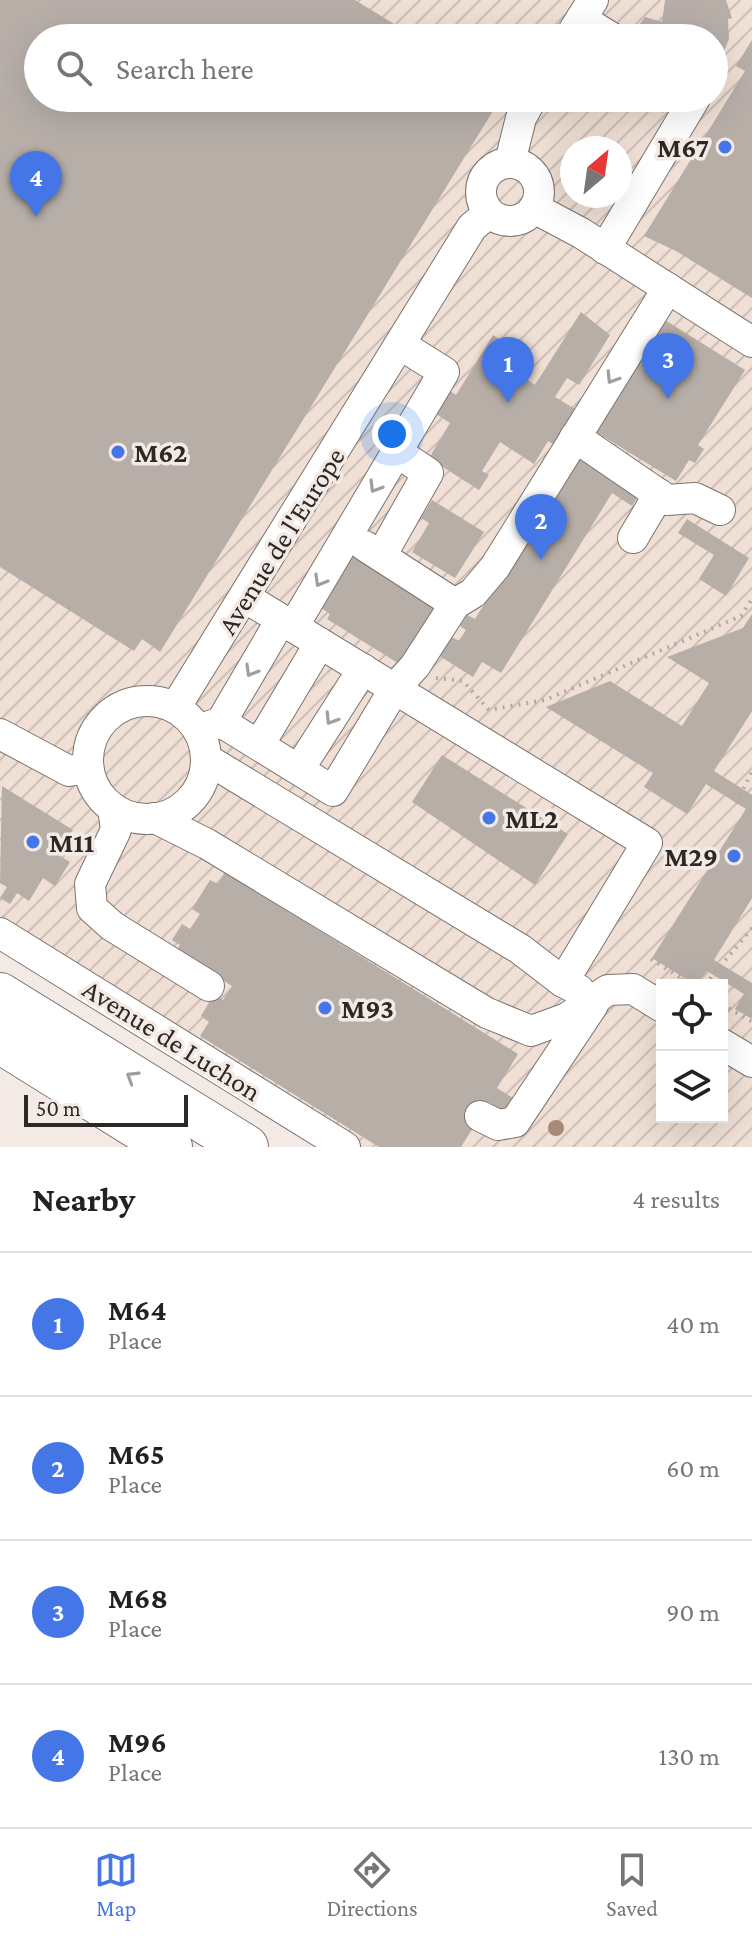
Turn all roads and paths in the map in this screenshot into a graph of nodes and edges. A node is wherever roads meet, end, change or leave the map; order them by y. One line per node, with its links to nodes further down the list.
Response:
1 (524, 112): 3 (lane)
2 (687, 112): 6 (lane)
3 (510, 162): 4 (lane); 5 (lane)
4 (534, 208): 5 (lane); 6 (lane)
5 (489, 213): 9 (lane, Avenue de l'Europe)
6 (605, 249): 7 (lane)
7 (668, 288): 8 (lane); 10 (lane, one-way to 10)
8 (752, 342)
9 (401, 345): 11 (lane); 17 (lane, Avenue de l'Europe)
10 (575, 437): 12 (lane); 19 (lane)
11 (397, 452): 14 (lane, one-way to 14); 16 (lane)
12 (659, 494): 13 (lane); 15 (lane)
13 (720, 510)
14 (347, 535): 16 (lane); 20 (lane, one-way to 20)
15 (633, 538)
16 (381, 556): 19 (lane)
17 (246, 598): 20 (lane); 24 (lane, Avenue de l'Europe)
18 (752, 599): 23 (path)
19 (455, 604): 23 (lane)
20 (287, 623): 21 (lane); 25 (lane, one-way to 25)
21 (320, 643): 22 (lane); 27 (lane)
22 (363, 669): 23 (lane); 30 (lane, one-way to 30)
23 (405, 677): 30 (lane); 40 (lane)
24 (175, 708): 25 (lane); 29 (lane)
25 (210, 726): 27 (lane); 28 (lane)
26 (0, 734): 29 (lane)
27 (259, 745): 30 (lane)
28 (206, 766): 34 (lane); 40 (lane)
29 (88, 768): 33 (lane)
30 (299, 769)
31 (752, 772): 32 (path)
32 (736, 803)
33 (113, 808): 34 (lane); 41 (lane)
34 (155, 818): 42 (lane)
35 (752, 928): 39 (path)
36 (0, 933): 53 (lane, Avenue de Luchon)
37 (651, 959): 38 (path)
38 (683, 979)
39 (710, 979)
40 (563, 982): 42 (lane)
41 (209, 986)
42 (604, 993): 44 (lane); 50 (lane)
43 (0, 995): 52 (highway, one-way to 43)
44 (656, 1003)
45 (728, 1008): 46 (path)
46 (752, 1022)
47 (0, 1041): 51 (highway)
48 (728, 1048): 49 (lane)
49 (752, 1062)
50 (480, 1116)
51 (170, 1147)
52 (246, 1147)
53 (345, 1147)

